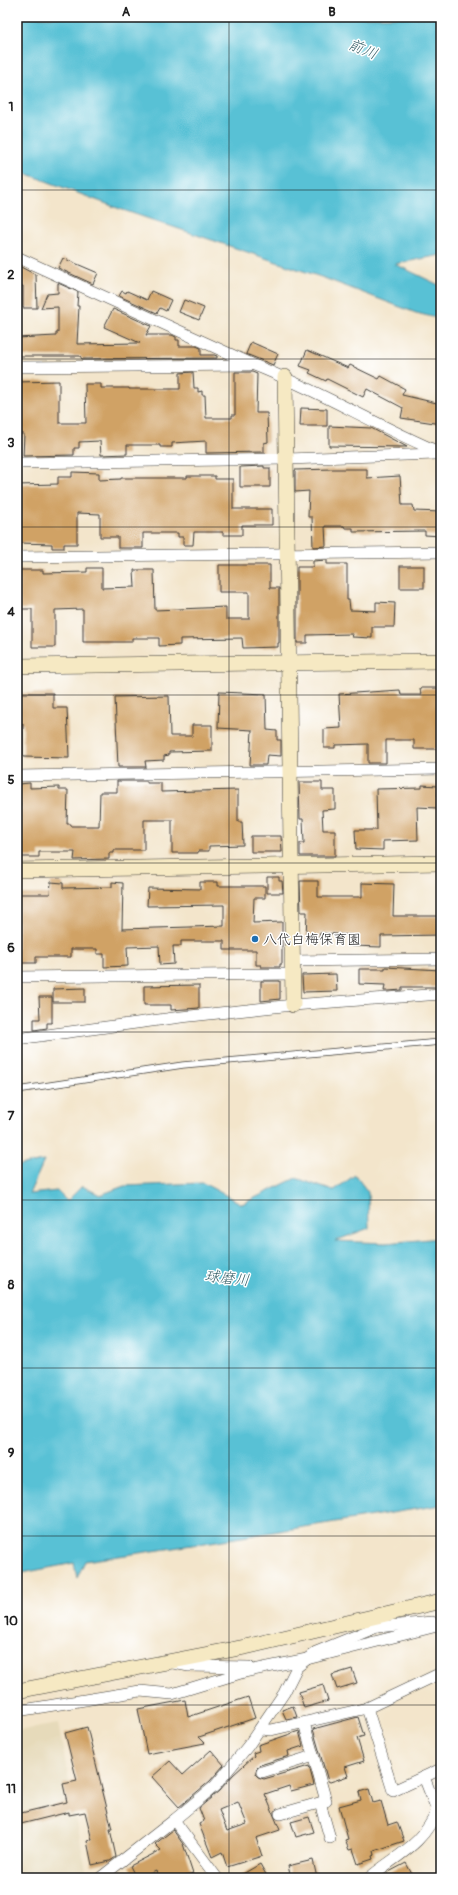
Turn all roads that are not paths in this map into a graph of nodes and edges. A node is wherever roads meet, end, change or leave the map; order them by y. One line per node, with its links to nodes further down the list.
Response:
1 (17, 257): 2 (street)
2 (254, 365): 3 (street); 4 (street)
3 (17, 367)
4 (286, 377): 5 (street); 6 (street)
5 (441, 454): 6 (street)
6 (287, 459): 7 (street); 9 (street)
7 (17, 463)
8 (441, 552): 9 (street)
9 (288, 553): 10 (street); 12 (street)
10 (17, 558)
11 (441, 661): 12 (street)
12 (289, 664): 13 (street); 15 (street)
13 (17, 666)
14 (441, 769): 15 (street)
15 (290, 771): 16 (street); 18 (street)
16 (17, 776)
17 (441, 864): 18 (street)
18 (292, 866): 19 (street); 21 (street)
19 (17, 870)
20 (441, 959): 21 (street)
21 (293, 968): 22 (street); 24 (street)
22 (17, 977)
23 (441, 994): 24 (street)
24 (293, 1005): 25 (street)
25 (17, 1039)
26 (441, 1042): 27 (lane)
27 (17, 1090)
28 (441, 1602): 30 (street)
29 (441, 1621): 30 (street)
30 (376, 1622): 32 (street); 33 (street)
31 (441, 1625): 32 (street)
32 (306, 1659): 34 (street); 40 (street)
33 (168, 1662): 34 (street); 36 (street)
34 (265, 1667): 38 (street)
35 (441, 1673): 37 (street)
36 (17, 1691)
37 (367, 1708): 39 (street); 44 (street)
38 (17, 1711)
39 (304, 1723): 40 (street); 41 (street)
40 (261, 1729): 47 (street)
41 (313, 1756): 43 (street); 45 (street)
42 (441, 1769): 44 (street)
43 (262, 1772)
44 (424, 1777): 51 (street)
45 (320, 1803): 46 (street); 48 (street)
46 (280, 1814)
47 (174, 1820): 49 (street); 50 (street)
48 (330, 1838)
49 (100, 1878)
50 (217, 1878)
51 (369, 1878)

